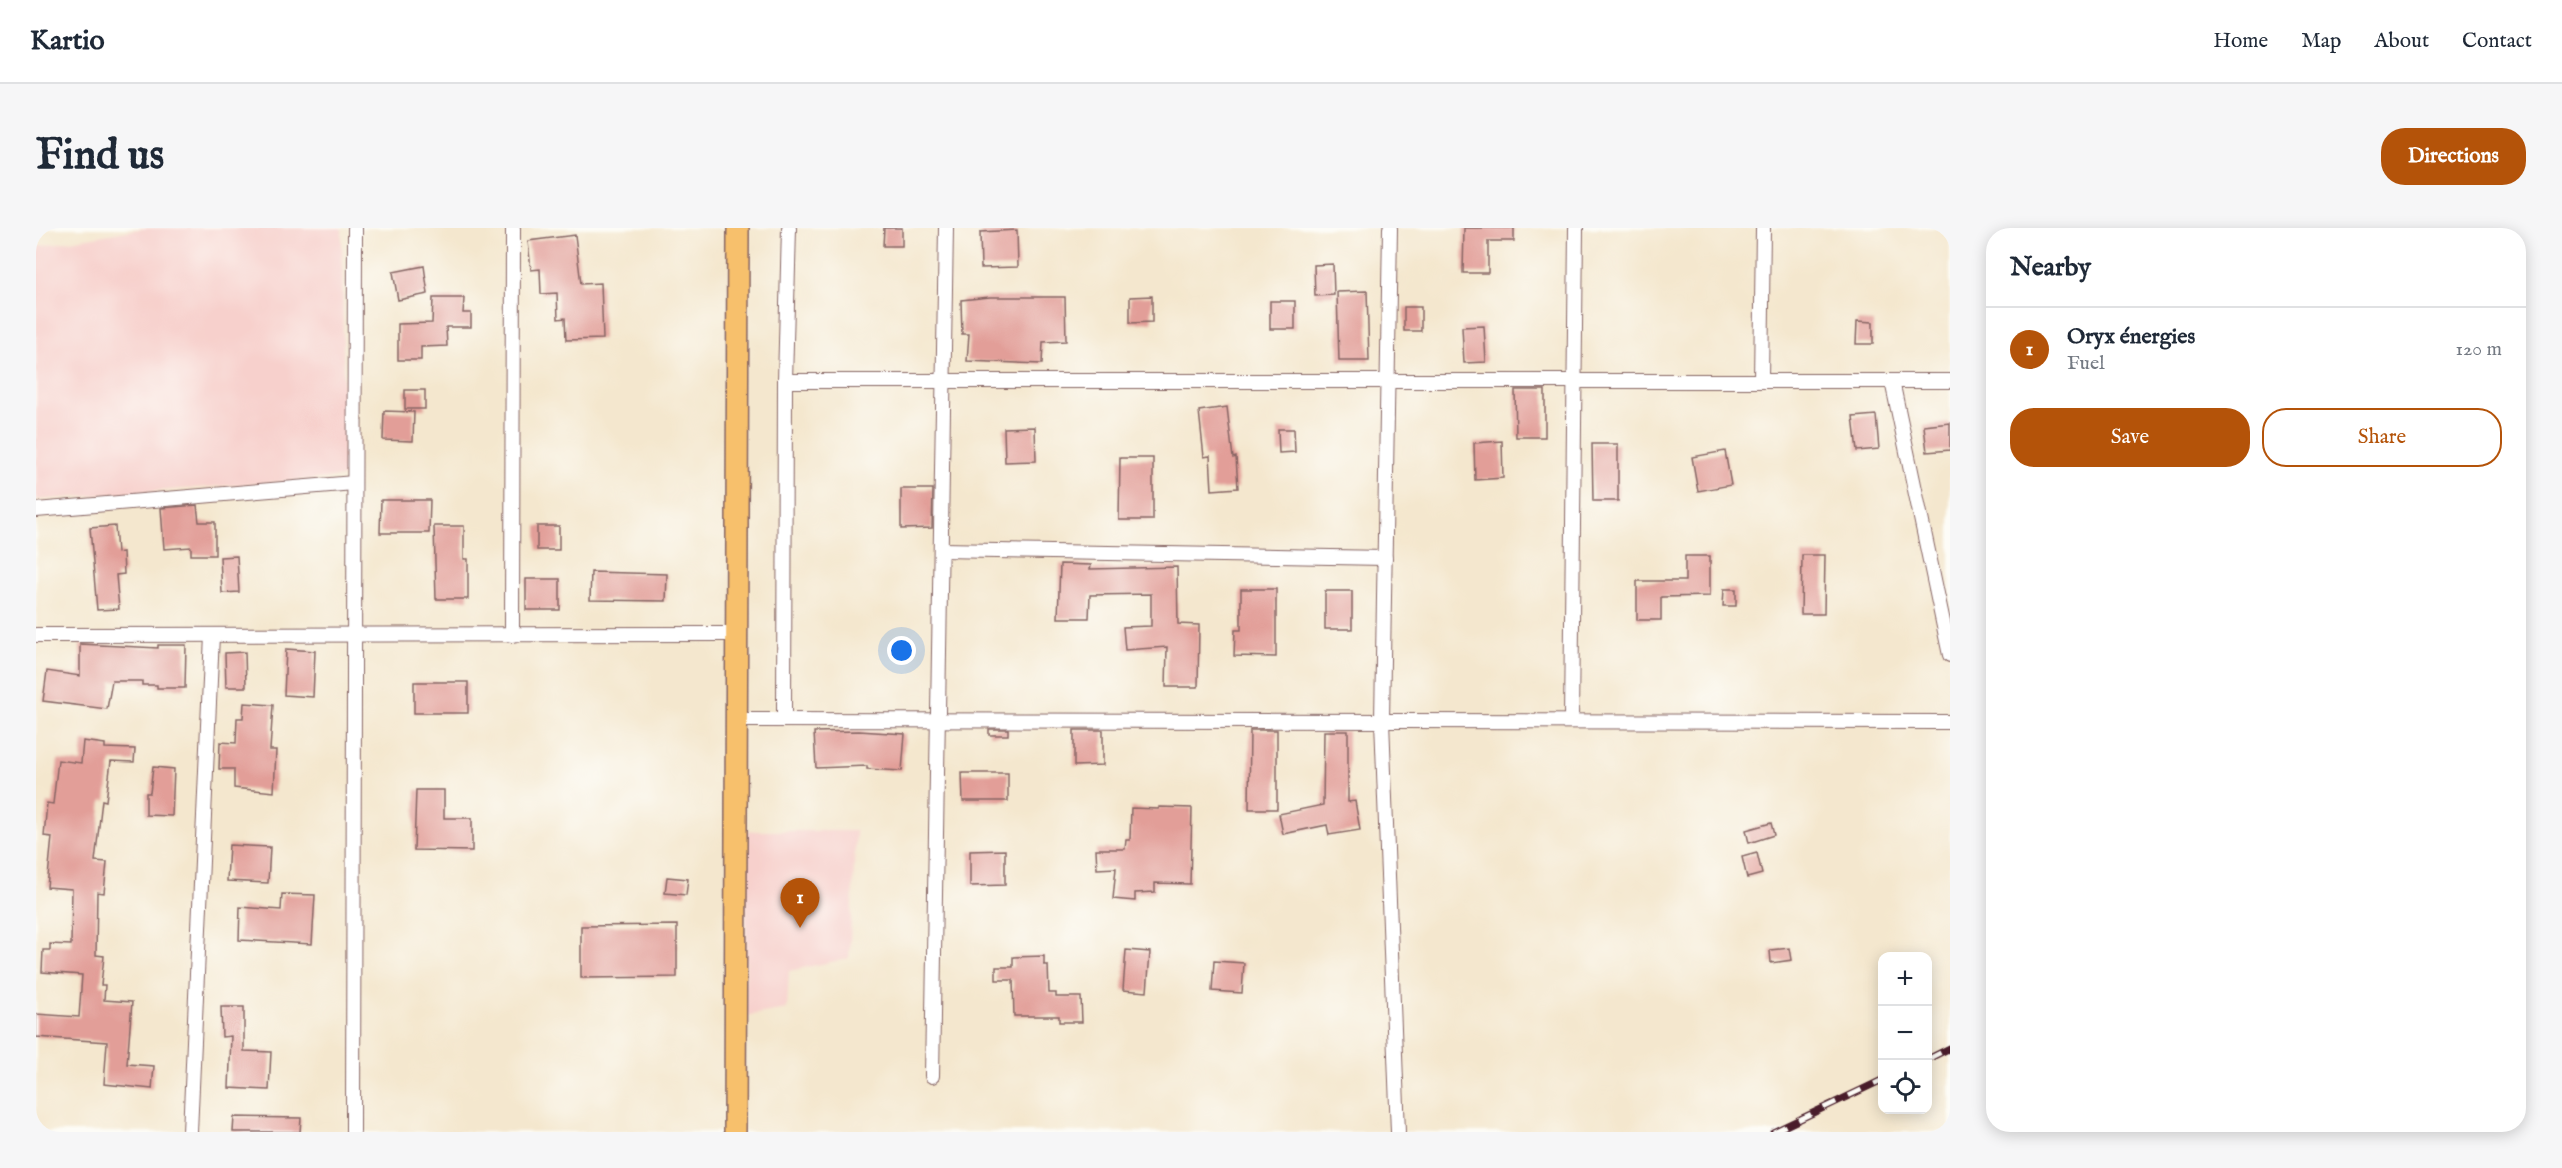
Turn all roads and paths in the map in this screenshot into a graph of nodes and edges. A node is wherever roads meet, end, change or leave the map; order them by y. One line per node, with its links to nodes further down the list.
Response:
1 (355, 228): 16 (street)
2 (513, 228): 24 (street)
3 (738, 228): 20 (main road)
4 (789, 228): 9 (street)
5 (946, 228): 10 (street)
6 (1390, 228): 11 (street)
7 (1576, 228): 12 (street)
8 (1763, 228): 13 (street)
9 (785, 381): 10 (street); 27 (street)
10 (944, 381): 11 (street); 18 (street)
11 (1388, 381): 12 (street); 19 (street)
12 (1575, 381): 13 (street); 30 (street)
13 (1761, 381): 14 (street)
14 (1892, 381): 15 (street); 25 (street)
15 (1950, 381)
16 (354, 483): 17 (street); 23 (street)
17 (36, 510)
18 (941, 550): 19 (street); 28 (street)
19 (1385, 558): 29 (street)
20 (736, 634): 24 (street); 26 (main road)
21 (36, 635): 22 (street)
22 (212, 635): 23 (street); 33 (street)
23 (354, 635): 24 (street); 34 (street)
24 (512, 635)
25 (1950, 655)
26 (736, 720): 27 (street); 35 (main road)
27 (784, 720): 28 (street)
28 (938, 720): 29 (street); 32 (street)
29 (1382, 721): 30 (street); 36 (street)
30 (1571, 721): 31 (street)
31 (1950, 722)
32 (932, 1076)
33 (190, 1132)
34 (352, 1132)
35 (735, 1132)
36 (1398, 1132)

